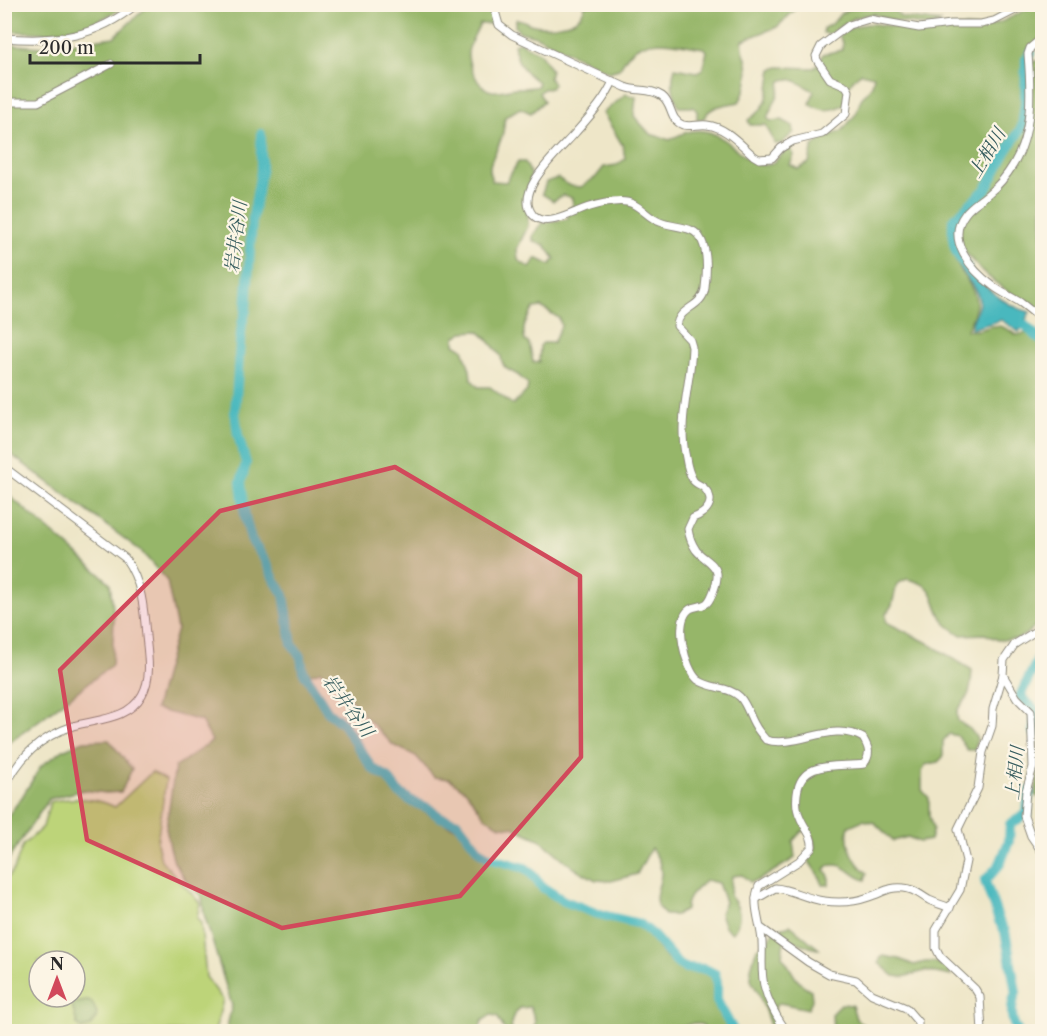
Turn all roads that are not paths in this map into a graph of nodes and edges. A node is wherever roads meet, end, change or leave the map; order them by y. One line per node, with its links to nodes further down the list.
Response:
1 (137, 4): 4 (street)
2 (494, 4): 7 (street)
3 (1027, 4): 7 (street)
4 (4, 38)
5 (1042, 38): 9 (street)
6 (111, 64): 8 (street)
7 (613, 81): 15 (street)
8 (4, 102)
9 (1042, 320)
10 (4, 467): 13 (street)
11 (1042, 627): 12 (street)
12 (1003, 675): 14 (street); 16 (street)
13 (4, 789)
14 (1042, 852)
15 (756, 899): 16 (street); 17 (street)
16 (950, 908): 20 (street)
17 (761, 928): 18 (street); 19 (street)
18 (787, 1032)
19 (915, 1032)
20 (982, 1032)

